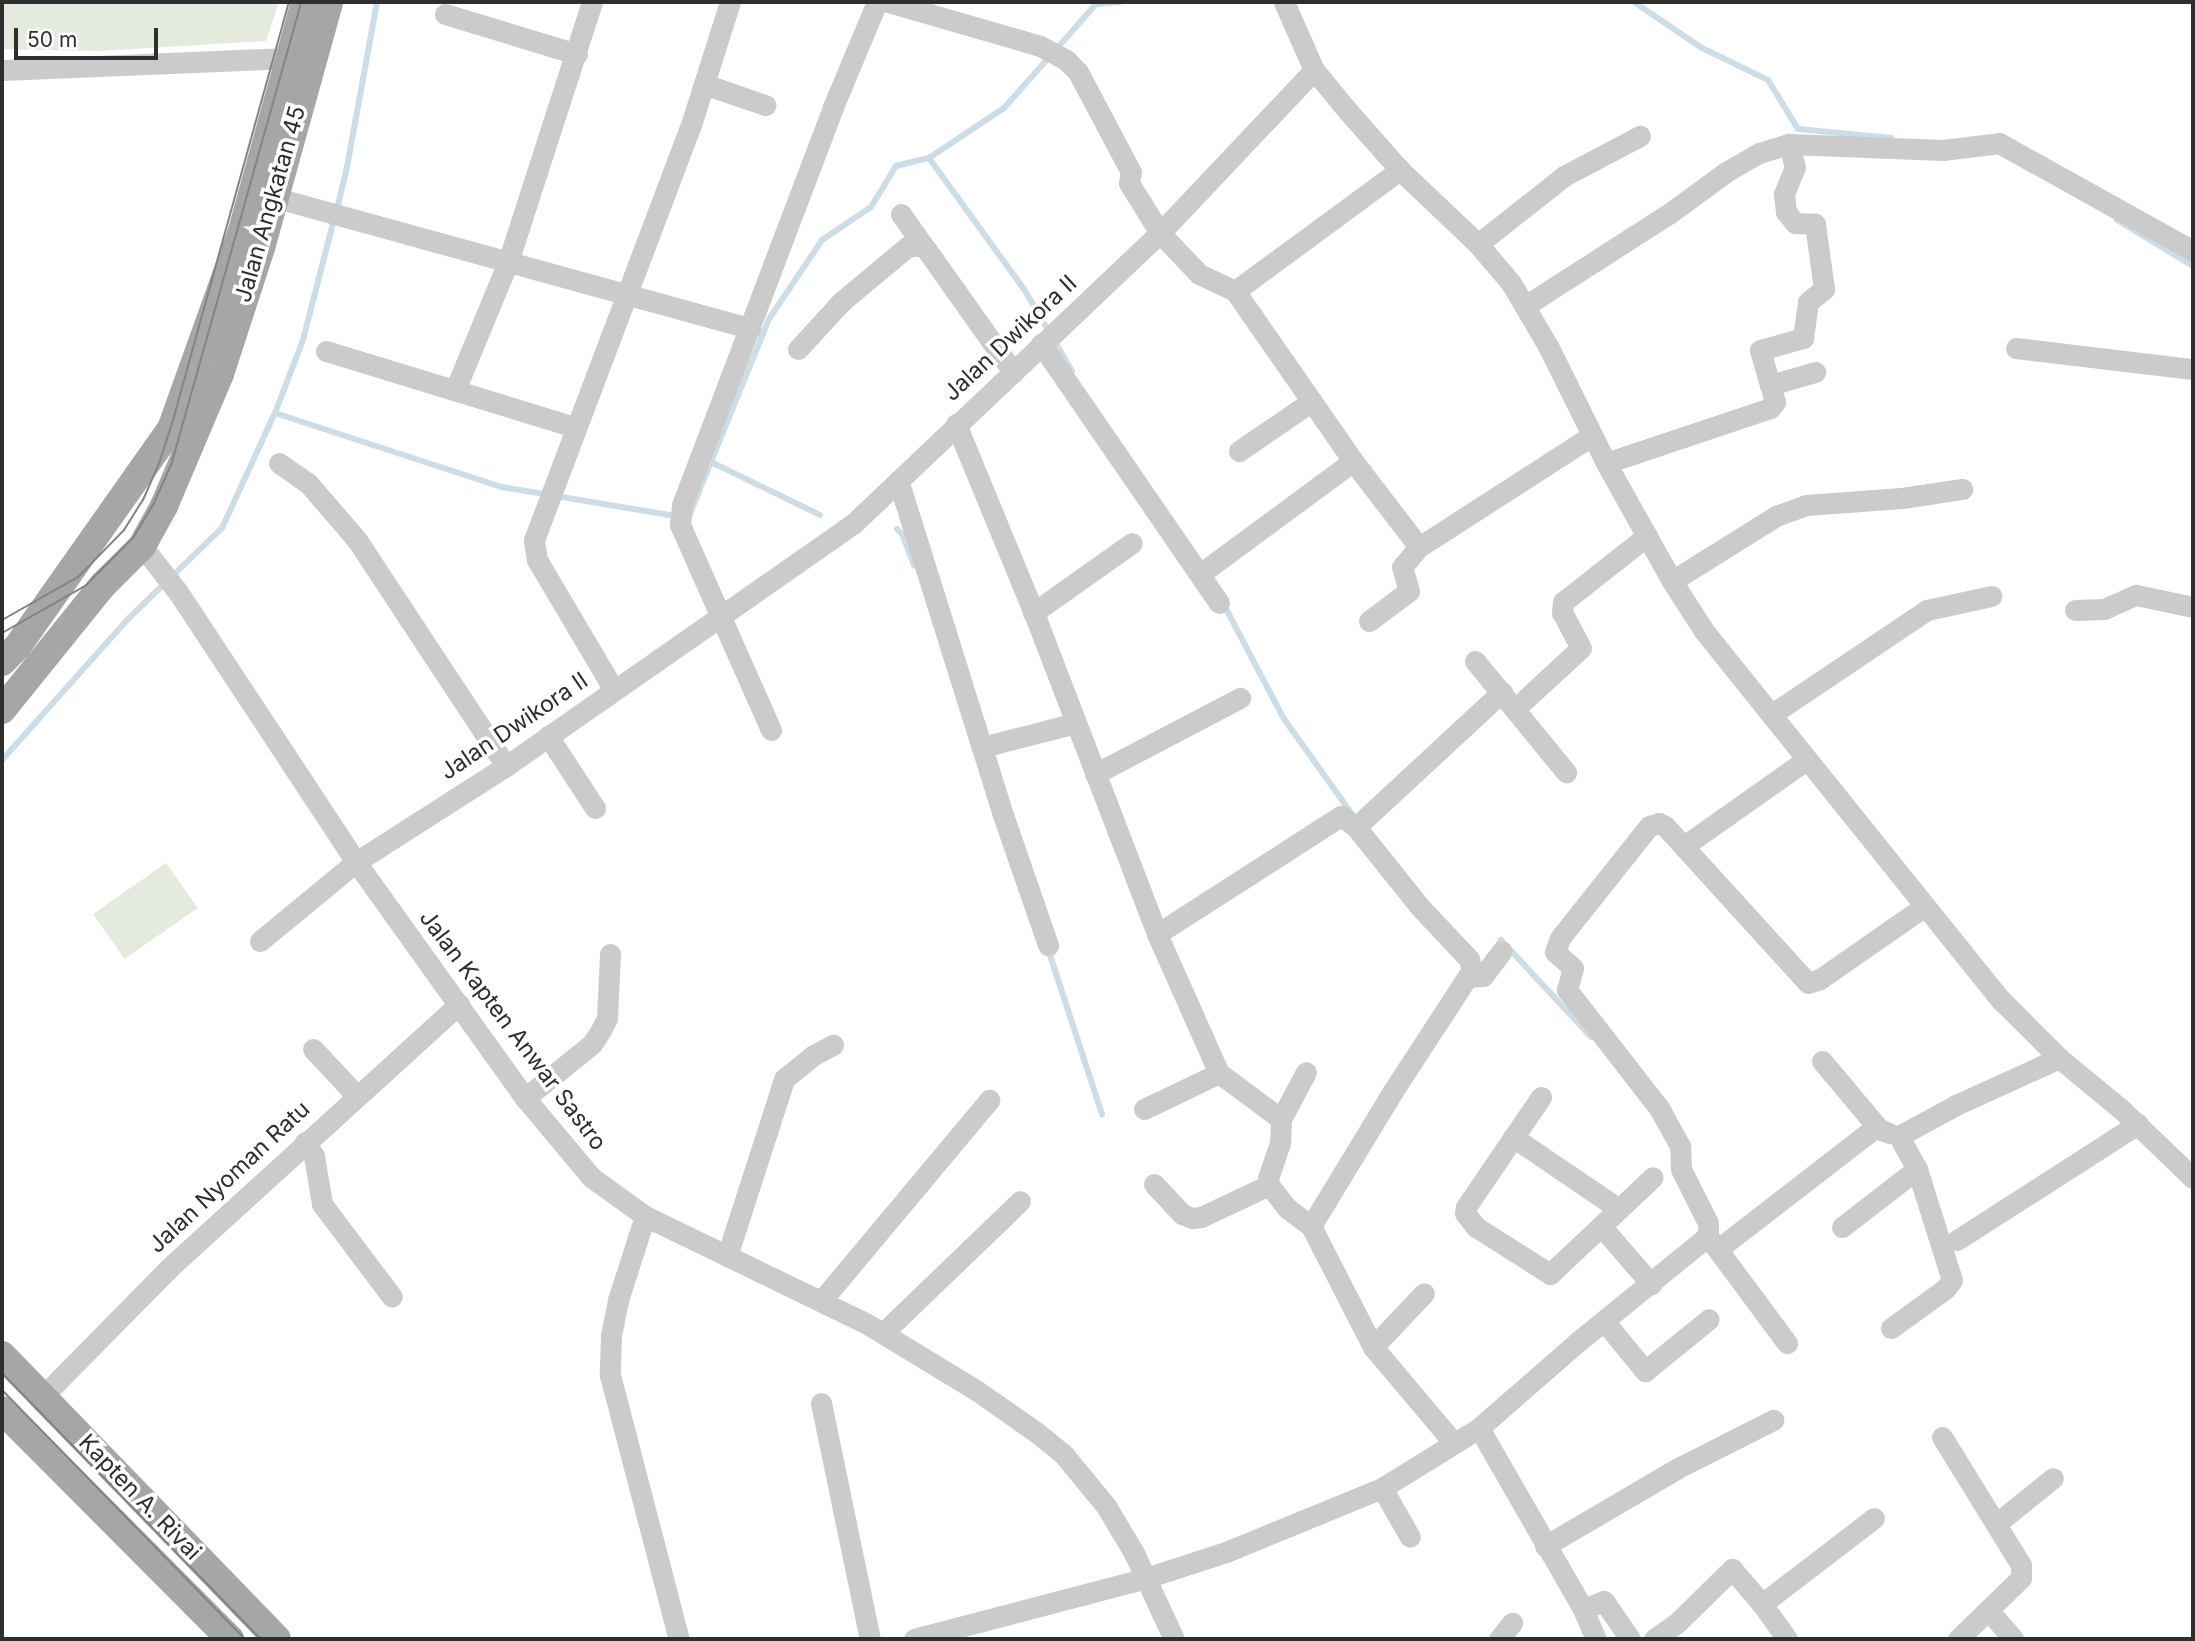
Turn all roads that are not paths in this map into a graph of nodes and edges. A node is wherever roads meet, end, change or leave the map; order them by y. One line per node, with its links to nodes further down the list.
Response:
1 (305, 2): 10 (main road)
2 (329, 2): 18 (main road, Jalan Angkatan 45)
3 (592, 2): 9 (street)
4 (730, 2): 13 (street)
5 (877, 2): 28 (street)
6 (888, 2): 20 (street)
7 (1284, 2): 12 (street)
8 (445, 14): 9 (street)
9 (577, 54): 24 (street)
10 (289, 58): 11 (street); 62 (main road)
11 (2, 70)
12 (1314, 70): 17 (street); 20 (street, Jalan Dwikora II)
13 (704, 84): 14 (street); 26 (street)
14 (765, 105)
15 (1640, 136): 21 (street)
16 (1789, 144): 23 (street); 27 (street); 36 (street)
17 (1400, 170): 21 (street); 25 (street)
18 (273, 197): 24 (street); 51 (main road, Jalan Angkatan 45)
19 (901, 214): 22 (street)
20 (1160, 233): 25 (street); 29 (street, Jalan Dwikora II)
21 (1478, 244): 27 (street)
22 (923, 246): 31 (street); 34 (street)
23 (2193, 251)
24 (508, 262): 26 (street); 37 (street)
25 (1235, 291): 38 (street)
26 (628, 295): 28 (street); 40 (street)
27 (1525, 306): 41 (street)
28 (750, 328): 59 (street)
29 (1048, 337): 34 (street, Jalan Dwikora II); 52 (street)
30 (2015, 348): 33 (street)
31 (797, 349)
32 (326, 351): 37 (street)
33 (2193, 369)
34 (1013, 372): 39 (street, Jalan Dwikora II)
35 (1815, 372): 36 (street)
36 (1770, 385): 45 (street)
37 (455, 390): 40 (street)
38 (1312, 401): 42 (street); 43 (street)
39 (956, 424): 46 (street, Jalan Dwikora II); 58 (street)
40 (575, 427): 63 (street)
41 (1591, 436): 45 (street); 50 (street)
42 (1239, 452)
43 (1353, 461): 50 (street); 52 (street)
44 (279, 463): 73 (street)
45 (1606, 463): 48 (street)
46 (899, 484): 59 (street, Jalan Dwikora II); 71 (street)
47 (1962, 489): 53 (street)
48 (1647, 536): 53 (street); 65 (street)
49 (1132, 543): 58 (street)
50 (1419, 547): 60 (street)
51 (147, 552): 66 (main road, Jalan Angkatan 45); 79 (street, Jalan Kapten Anwar Sastro)
52 (1202, 573): 55 (street)
53 (1672, 581): 67 (street)
54 (1991, 596): 67 (street)
55 (1219, 603)
56 (2193, 607): 57 (street)
57 (2075, 610)
58 (1033, 613): 68 (street)
59 (719, 618): 63 (street, Jalan Dwikora II); 69 (street)
60 (1369, 621)
61 (1475, 661): 65 (street)
62 (2, 662)
63 (614, 690): 70 (street, Jalan Dwikora II)
64 (1240, 698): 75 (street)
65 (1509, 700): 74 (street); 77 (street)
66 (2, 710)
67 (1772, 714): 72 (street)
68 (1076, 723): 71 (street); 75 (street)
69 (771, 730)
70 (548, 736): 73 (street, Jalan Dwikora II); 76 (street)
71 (982, 747): 83 (street)
72 (1806, 760): 78 (street); 80 (street)
73 (506, 766): 79 (street, Jalan Dwikora II)
74 (1566, 772)
75 (1096, 774): 81 (street)
76 (595, 808)
77 (1360, 824): 81 (street); 86 (street)
78 (1684, 846): 80 (street); 117 (street)
79 (356, 862): 82 (street, Jalan Dwikora II); 87 (street, Jalan Kapten Anwar Sastro)
80 (1925, 906): 90 (street)
81 (1157, 934): 93 (street)
82 (260, 941)
83 (1048, 945)
84 (1502, 951): 86 (street)
85 (610, 954): 96 (street)
86 (1469, 977): 113 (street)
87 (458, 1004): 94 (street, Jalan Nyoman Ratu); 96 (street, Jalan Kapten Anwar Sastro)
88 (833, 1045): 118 (street)
89 (313, 1049): 94 (street)
90 (2059, 1058): 100 (street); 102 (street)
91 (1822, 1061): 101 (street)
92 (1306, 1072): 99 (street)
93 (1219, 1073): 98 (street); 99 (street)
94 (356, 1095): 104 (street, Jalan Nyoman Ratu)
95 (1541, 1097): 103 (street)
96 (526, 1098): 112 (street, Jalan Kapten Anwar Sastro)
97 (989, 1100): 122 (street)
98 (1144, 1109)
99 (1281, 1119): 109 (street)
100 (2138, 1124): 107 (street); 116 (street)
101 (1877, 1126): 102 (street); 117 (street)
102 (1899, 1136): 105 (street)
103 (1513, 1137): 111 (street); 114 (street)
104 (305, 1142): 121 (street); 130 (street, Jalan Nyoman Ratu)
105 (1917, 1169): 115 (street); 125 (street)
106 (1653, 1177): 111 (street)
107 (2193, 1178)
108 (1154, 1184): 109 (street)
109 (1269, 1185): 113 (street)
110 (1020, 1201): 126 (street)
111 (1619, 1209): 114 (street)
112 (645, 1216): 118 (street, Jalan Kapten Anwar Sastro); 149 (street)
113 (1311, 1226): 128 (street)
114 (1601, 1226): 119 (street)
115 (1842, 1227)
116 (1957, 1240)
117 (1713, 1243): 119 (street); 127 (street)
118 (727, 1256): 122 (street, Jalan Kapten Anwar Sastro)
119 (1651, 1284): 124 (street)
120 (1424, 1293): 128 (street)
121 (393, 1297)
122 (822, 1300): 126 (street, Jalan Kapten Anwar Sastro)
123 (1709, 1320): 124 (street)
124 (1604, 1321): 134 (street)
125 (1891, 1328)
126 (883, 1333): 143 (street, Jalan Kapten Anwar Sastro)
127 (1787, 1343)
128 (1373, 1347): 136 (street)
129 (2, 1355): 130 (main road, Kapten A. Rivai)
130 (42, 1397): 148 (main road, Kapten A. Rivai)
131 (821, 1403): 150 (street)
132 (2, 1410): 147 (main road, Kapten A. Rivai)
133 (1773, 1420): 142 (street)
134 (1479, 1428): 136 (street); 142 (street)
135 (1942, 1437): 140 (street)
136 (1453, 1442): 138 (street)
137 (2053, 1478): 140 (street)
138 (1382, 1488): 141 (street); 143 (street)
139 (1874, 1518): 144 (street)
140 (1996, 1524): 146 (street)
141 (1410, 1538)
142 (1545, 1546): 145 (street)
143 (1146, 1578): 151 (street); 152 (street, Jalan Kapten Anwar Sastro)
144 (1762, 1604): 155 (street); 156 (street)
145 (1583, 1609): 153 (street); 154 (street)
146 (1989, 1611): 157 (street); 158 (street)
147 (229, 1639)
148 (277, 1639)
149 (678, 1639)
150 (870, 1639)
151 (914, 1639)
152 (1174, 1639)
153 (1596, 1639)
154 (1630, 1639)
155 (1654, 1639)
156 (1787, 1639)
157 (1958, 1639)
158 (2013, 1639)

